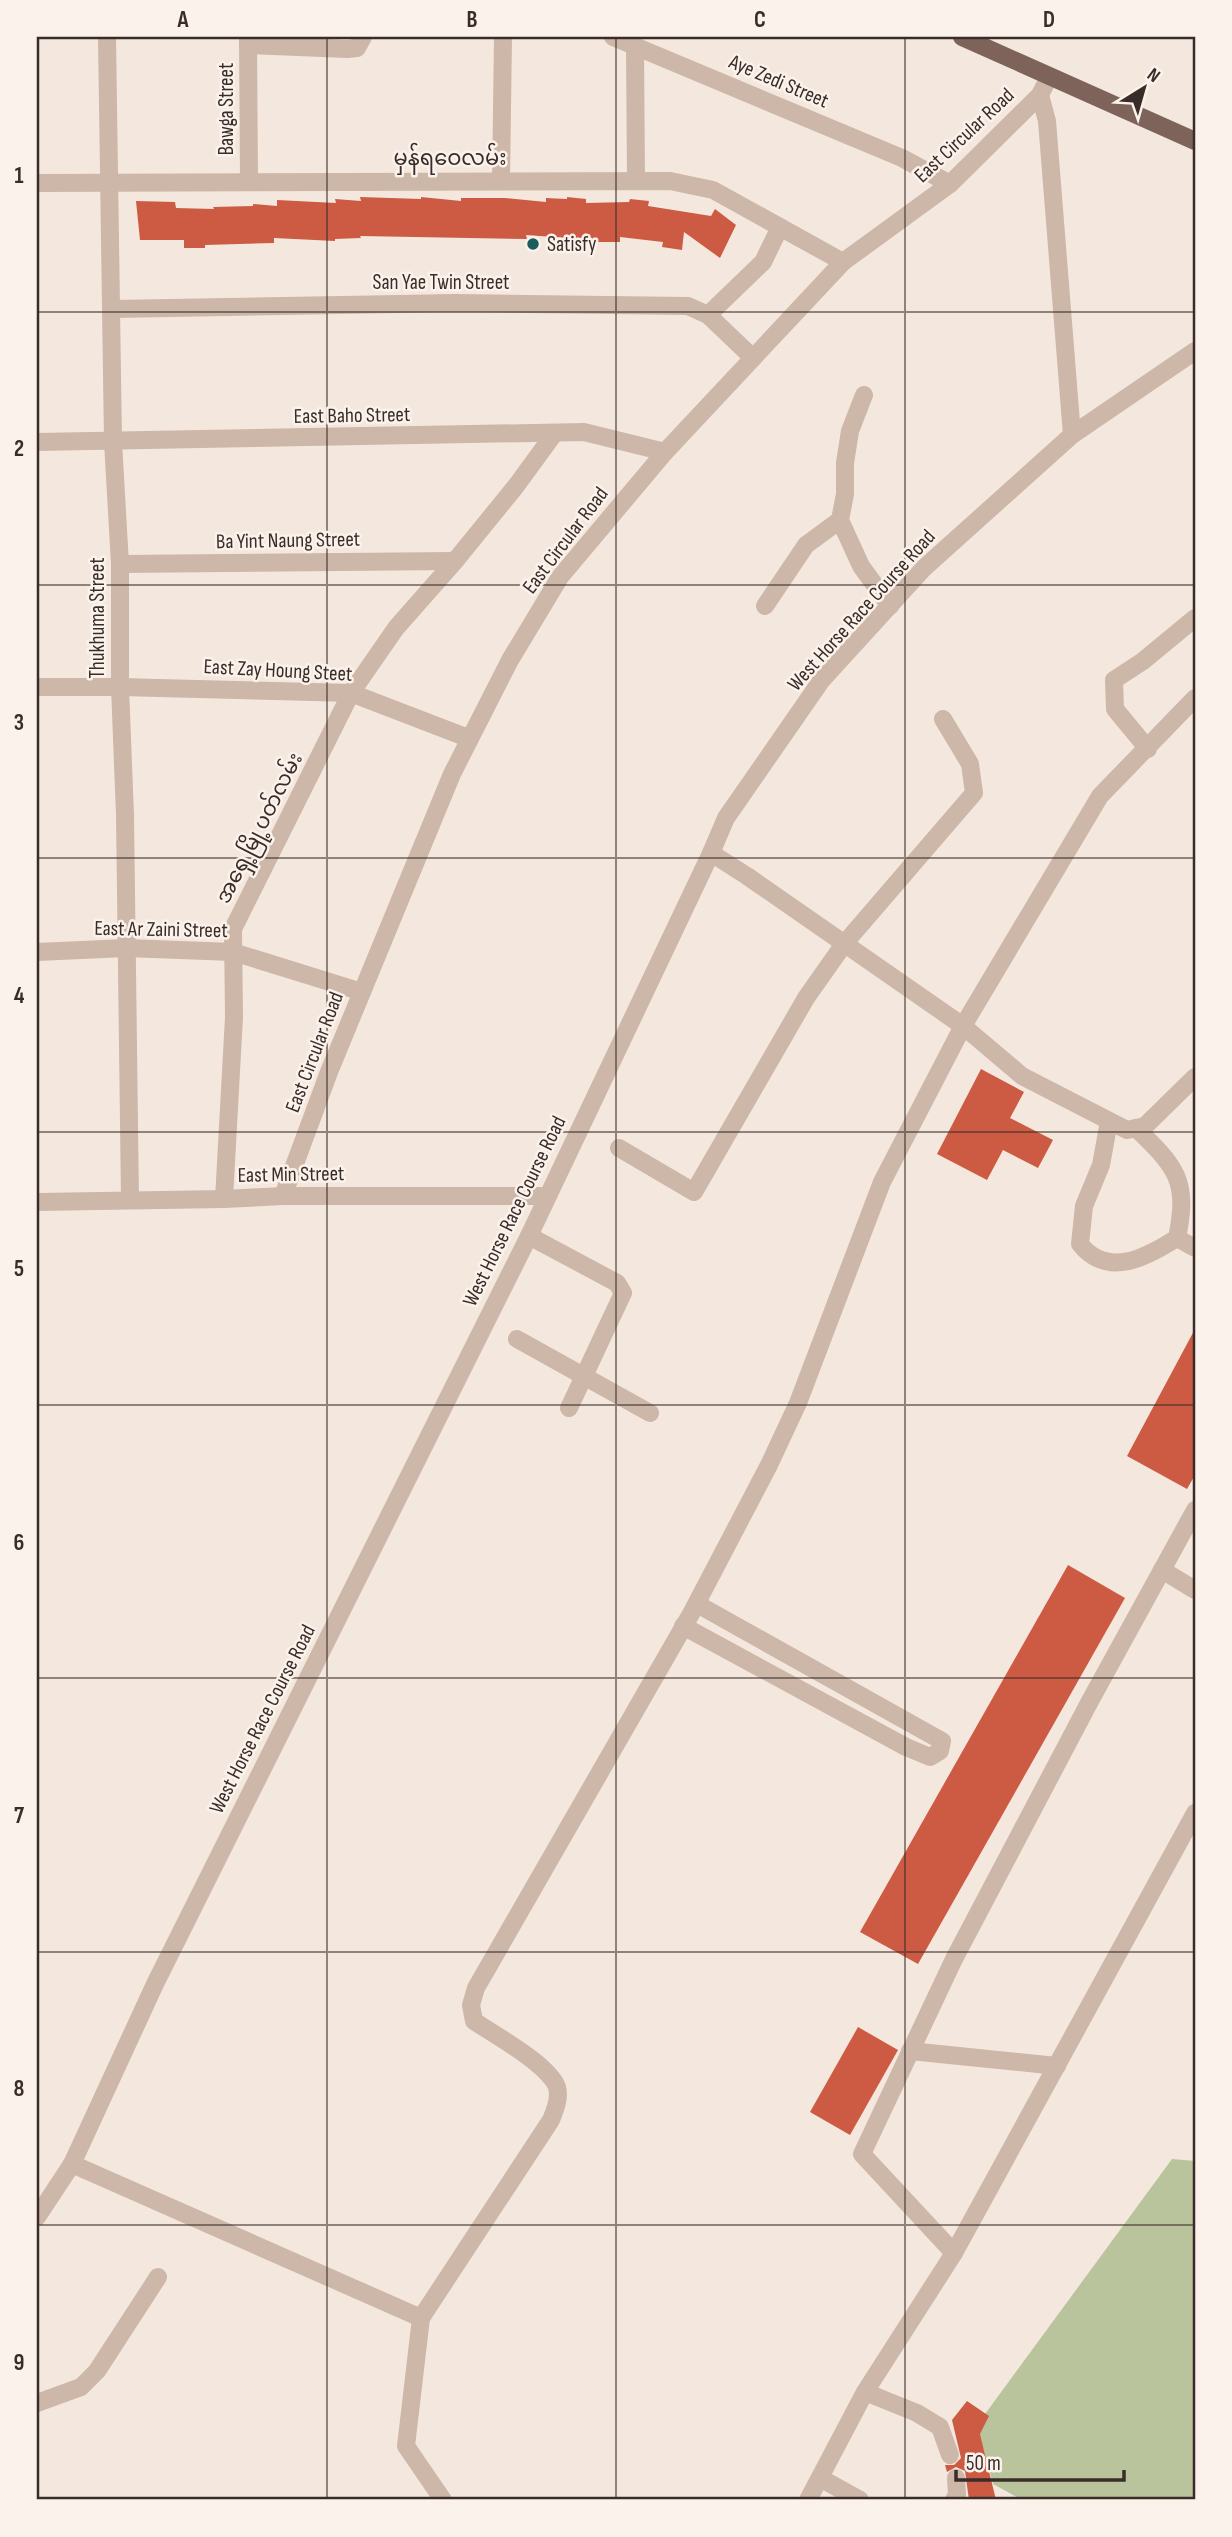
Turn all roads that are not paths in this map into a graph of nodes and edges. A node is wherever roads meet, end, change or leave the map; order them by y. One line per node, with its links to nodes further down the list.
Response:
1 (107, 37): 14 (street, Thukhuma Street)
2 (363, 37): 6 (street)
3 (503, 37): 12 (street)
4 (613, 37): 8 (street, Aye Zedi Street)
5 (962, 37): 7 (main road)
6 (248, 41): 15 (street, Bawga Street)
7 (983, 41): 9 (main road)
8 (635, 46): 13 (street); 17 (street, Aye Zedi Street)
9 (1049, 77): 10 (street, East Circular Road); 11 (main road)
10 (1040, 95): 17 (street, East Circular Road); 26 (street)
11 (1195, 141)
12 (501, 180): 13 (street, မှန်ရဝေလမ်း); 15 (street, မှန်ရဝေလမ်း)
13 (636, 181): 18 (street, မှန်ရဝေလမ်း)
14 (109, 182): 15 (street, မှန်ရဝေလမ်း); 16 (street, မှန်ရဝေလမ်း); 20 (street, Thukhuma Street)
15 (249, 182)
16 (37, 183)
17 (950, 184): 19 (street, East Circular Road)
18 (780, 227): 19 (street, မှန်ရဝေလမ်း); 21 (street)
19 (843, 262): 23 (street, East Circular Road)
20 (112, 309): 21 (street, San Yae Twin Street); 28 (street, Thukhuma Street)
21 (708, 315): 23 (street, San Yae Twin Street)
22 (1195, 351): 26 (street, West Horse Race Course Road)
23 (752, 357): 29 (street, East Circular Road)
24 (864, 395): 30 (street)
25 (554, 433): 28 (street, East Baho Street); 29 (street, East Baho Street); 31 (street, အရှေ့မြို့ပတ်လမ်း)
26 (1072, 435): 34 (street, West Horse Race Course Road)
27 (37, 442): 28 (street, East Baho Street)
28 (113, 442): 32 (street, Thukhuma Street)
29 (665, 452): 41 (street, East Circular Road)
30 (840, 520): 33 (street); 34 (street)
31 (455, 561): 32 (street, Ba Yint Naung Street); 38 (street, အရှေ့မြို့ပတ်လမ်း)
32 (121, 564): 37 (street, Thukhuma Street)
33 (765, 606)
34 (890, 606): 43 (street, West Horse Race Course Road)
35 (1195, 618): 42 (street)
36 (37, 687): 37 (street, East Zay Houng Steet)
37 (120, 687): 38 (street, East Zay Houng Steet); 45 (street, Thukhuma Street)
38 (351, 692): 41 (street, East Zay Houng Steet); 47 (street, အရှေ့မြို့ပတ်လမ်း)
39 (1195, 698): 42 (street)
40 (943, 719): 44 (street)
41 (468, 738): 48 (street, East Circular Road)
42 (1148, 749): 49 (street)
43 (711, 853): 44 (street); 55 (street, West Horse Race Course Road)
44 (844, 944): 49 (street); 53 (street)
45 (126, 948): 46 (street, East Ar Zaini Street); 47 (street, East Ar Zaini Street); 57 (street, Thukhuma Street)
46 (37, 952)
47 (233, 952): 48 (street, East Ar Zaini Street); 56 (street, အရှေ့မြို့ပတ်လမ်း)
48 (362, 992): 54 (street, East Circular Road)
49 (963, 1027): 51 (street); 69 (street)
50 (1195, 1077): 52 (street)
51 (1110, 1121): 52 (street); 60 (street)
52 (1136, 1128): 60 (street)
53 (619, 1148)
54 (284, 1196): 55 (street, East Min Street); 56 (street, East Min Street)
55 (547, 1196): 59 (street, West Horse Race Course Road)
56 (224, 1199): 57 (street, East Min Street)
57 (130, 1200): 58 (street, East Min Street)
58 (37, 1202)
59 (529, 1236): 63 (street); 74 (street, West Horse Race Course Road)
60 (1177, 1238): 61 (street)
61 (1195, 1248)
62 (517, 1339): 63 (street)
63 (585, 1376): 64 (street); 65 (street)
64 (569, 1409)
65 (650, 1413)
66 (1195, 1510): 67 (street)
67 (1162, 1570): 68 (street); 72 (street)
68 (1195, 1590)
69 (696, 1604): 70 (street); 70 (street)
70 (683, 1626): 78 (street)
71 (1195, 1814): 73 (street)
72 (910, 2051): 73 (street); 76 (street)
73 (1057, 2066): 76 (street)
74 (72, 2164): 75 (street, West Horse Race Course Road); 78 (street)
75 (37, 2217)
76 (954, 2253): 79 (street)
77 (159, 2277): 80 (street)
78 (421, 2318): 84 (street)
79 (865, 2392): 81 (street); 82 (street)
80 (37, 2403)
81 (950, 2455)
82 (820, 2478): 85 (street); 86 (street)
83 (956, 2478): 87 (street)
84 (443, 2500)
85 (807, 2500)
86 (860, 2500)
87 (954, 2500)

